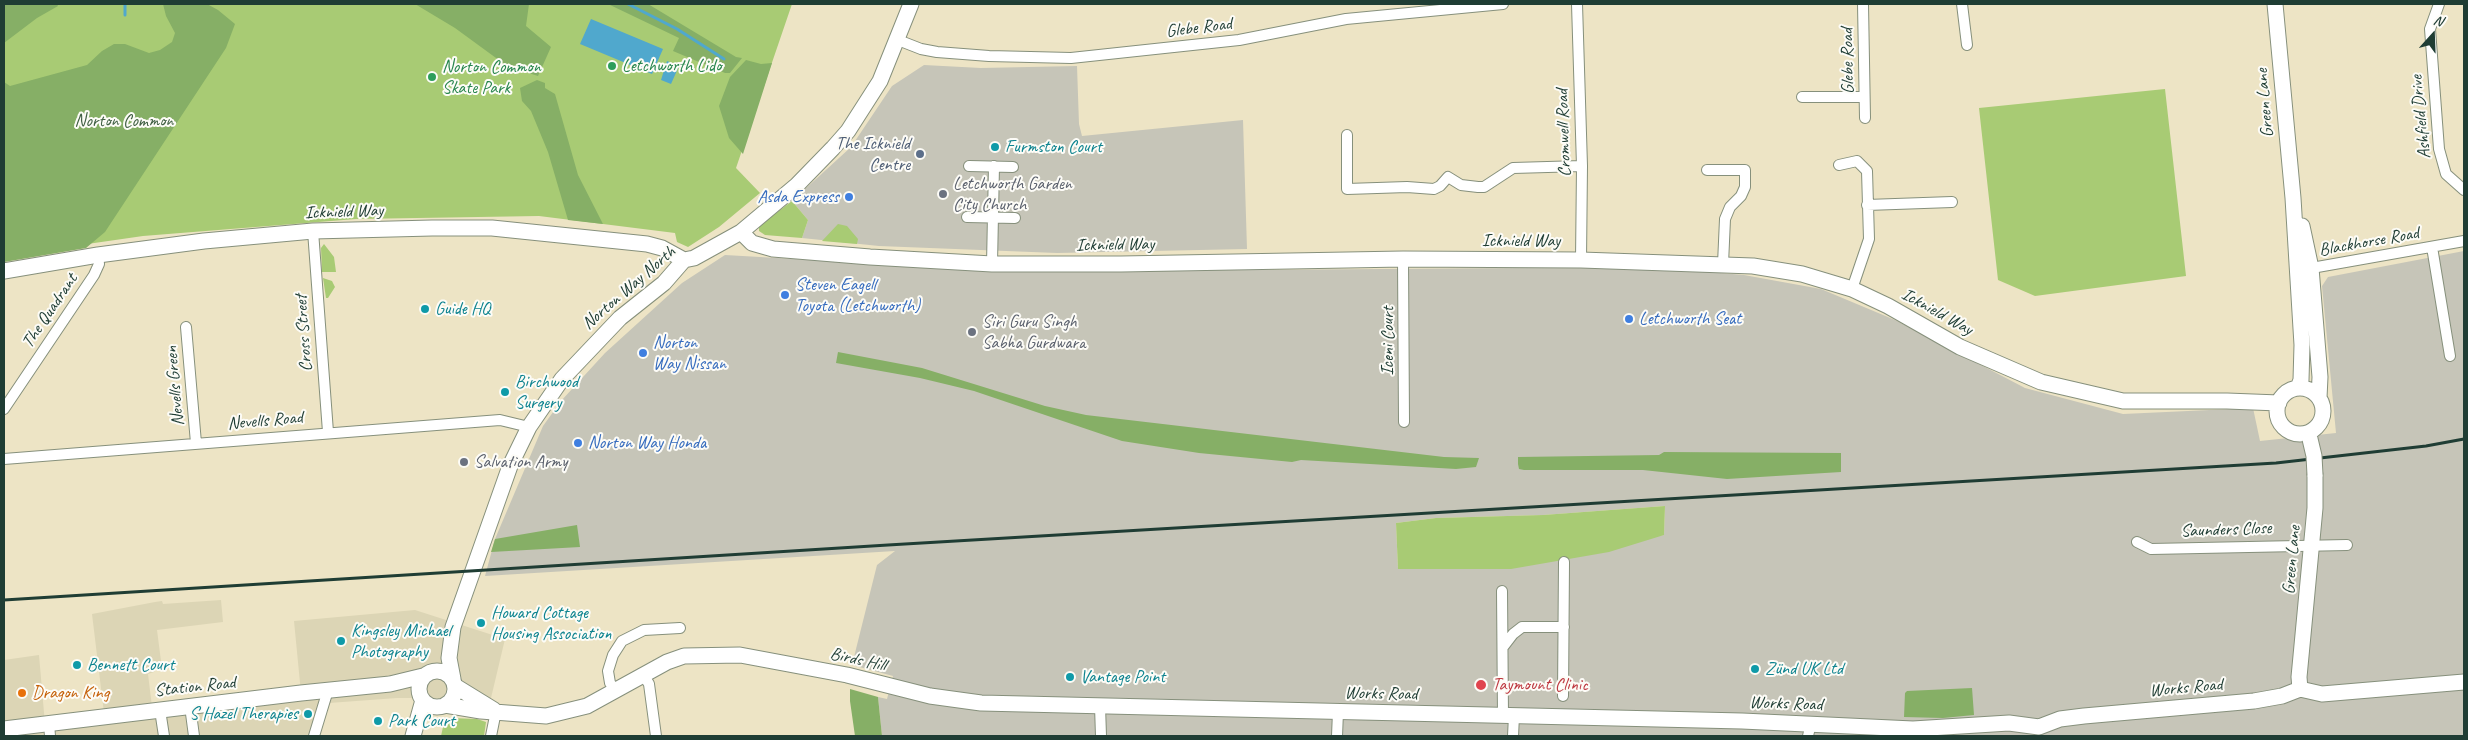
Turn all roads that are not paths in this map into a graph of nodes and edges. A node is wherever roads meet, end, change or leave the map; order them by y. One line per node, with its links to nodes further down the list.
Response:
1 (911, 4): 8 (street, Norton Way North)
2 (1503, 4): 8 (street, Glebe Road)
3 (1577, 4): 16 (street, Cromwell Road)
4 (1863, 4): 10 (street, Glebe Road)
5 (1962, 4): 9 (street)
6 (2275, 4): 36 (street, Green Lane)
7 (2439, 4): 20 (street, Ashfield Drive)
8 (898, 40): 27 (street, Norton Way North)
9 (1967, 45)
10 (1864, 96): 11 (street); 12 (street, Glebe Road)
11 (1802, 97)
12 (1864, 118)
13 (1347, 136): 16 (street)
14 (969, 166): 15 (street)
15 (994, 166): 18 (street); 24 (street)
16 (1582, 166): 33 (street, Cromwell Road)
17 (1839, 166): 22 (street)
18 (1013, 167)
19 (1707, 170): 35 (street)
20 (2464, 190)
21 (1952, 202): 22 (street)
22 (1867, 205): 38 (street)
23 (967, 217): 24 (street)
24 (993, 217): 25 (street); 34 (street)
25 (1015, 218)
26 (313, 231): 30 (street, Icknield Way); 32 (street, Icknield Way); 47 (street, Cross Street)
27 (741, 232): 32 (street, Norton Way North); 34 (street, Icknield Way)
28 (2464, 241): 29 (street, Blackhorse Road)
29 (2432, 247): 36 (street, Blackhorse Road); 40 (street, Blackhorse Road)
30 (98, 255): 37 (street, Icknield Way); 44 (street, The Quadrant)
31 (1403, 259): 33 (street, Icknield Way); 34 (street, Icknield Way); 45 (street, Iceni Court)
32 (684, 260): 46 (street, Norton Way North)
33 (1581, 260): 35 (street, Icknield Way)
34 (992, 264)
35 (1723, 264): 38 (street, Icknield Way)
36 (2304, 269): 41 (street, Green Lane); 42 (street, Green Lane)
37 (4, 271)
38 (1852, 289): 43 (street, Icknield Way)
39 (186, 327): 49 (street, Nevells Green)
40 (2450, 356)
41 (2298, 388): 42 (street); 43 (street)
42 (2319, 398): 48 (street, Green Lane)
43 (2279, 403): 48 (street)
44 (4, 409)
45 (1404, 422)
46 (529, 427): 47 (street, Nevells Road); 56 (street, Norton Way North)
47 (328, 432): 49 (street, Nevells Road)
48 (2309, 437): 52 (street, Green Lane, bridge)
49 (196, 443): 50 (street, Nevells Road)
50 (4, 459)
51 (2137, 542): 52 (street, Saunders Close)
52 (2312, 544): 53 (street, Saunders Close); 66 (street, Green Lane)
53 (2346, 544)
54 (1564, 562): 57 (street)
55 (1502, 591): 59 (street)
56 (453, 627): 60 (street, Norton Way North); 62 (street, Norton Way North)
57 (1564, 627): 59 (street); 68 (street)
58 (680, 628): 67 (street)
59 (1504, 647): 76 (street)
60 (426, 674): 62 (street); 64 (street, Station Road); 69 (street)
61 (644, 676): 67 (street, Birds Hill); 72 (street, Birds Hill); 87 (street)
62 (454, 682): 71 (street); 74 (street, Birds Hill)
63 (2464, 682): 66 (street, Works Road)
64 (390, 684): 65 (street, Station Road); 69 (street, Station Road)
65 (328, 690): 70 (street, Station Road); 83 (street)
66 (2300, 690): 80 (street, Works Road)
67 (616, 691): 74 (street, Birds Hill)
68 (1563, 696)
69 (421, 698): 71 (street); 84 (street)
70 (190, 706): 73 (street, Station Road); 82 (street)
71 (443, 706): 74 (street, Birds Hill); 85 (street)
72 (1100, 706): 75 (street, Works Road); 88 (street)
73 (160, 710): 78 (street, Station Road); 81 (street)
74 (496, 711): 86 (street)
75 (1338, 712): 76 (street, Works Road); 89 (street)
76 (1508, 716): 79 (street, Works Road); 90 (street)
77 (4, 729): 78 (street, Station Road)
78 (50, 730)
79 (1809, 730): 80 (street, Works Road)
80 (2040, 731)
81 (164, 736)
82 (194, 736)
83 (314, 736)
84 (413, 736)
85 (419, 736)
86 (490, 736)
87 (656, 736)
88 (1101, 736)
89 (1338, 736)
90 (1513, 736)

